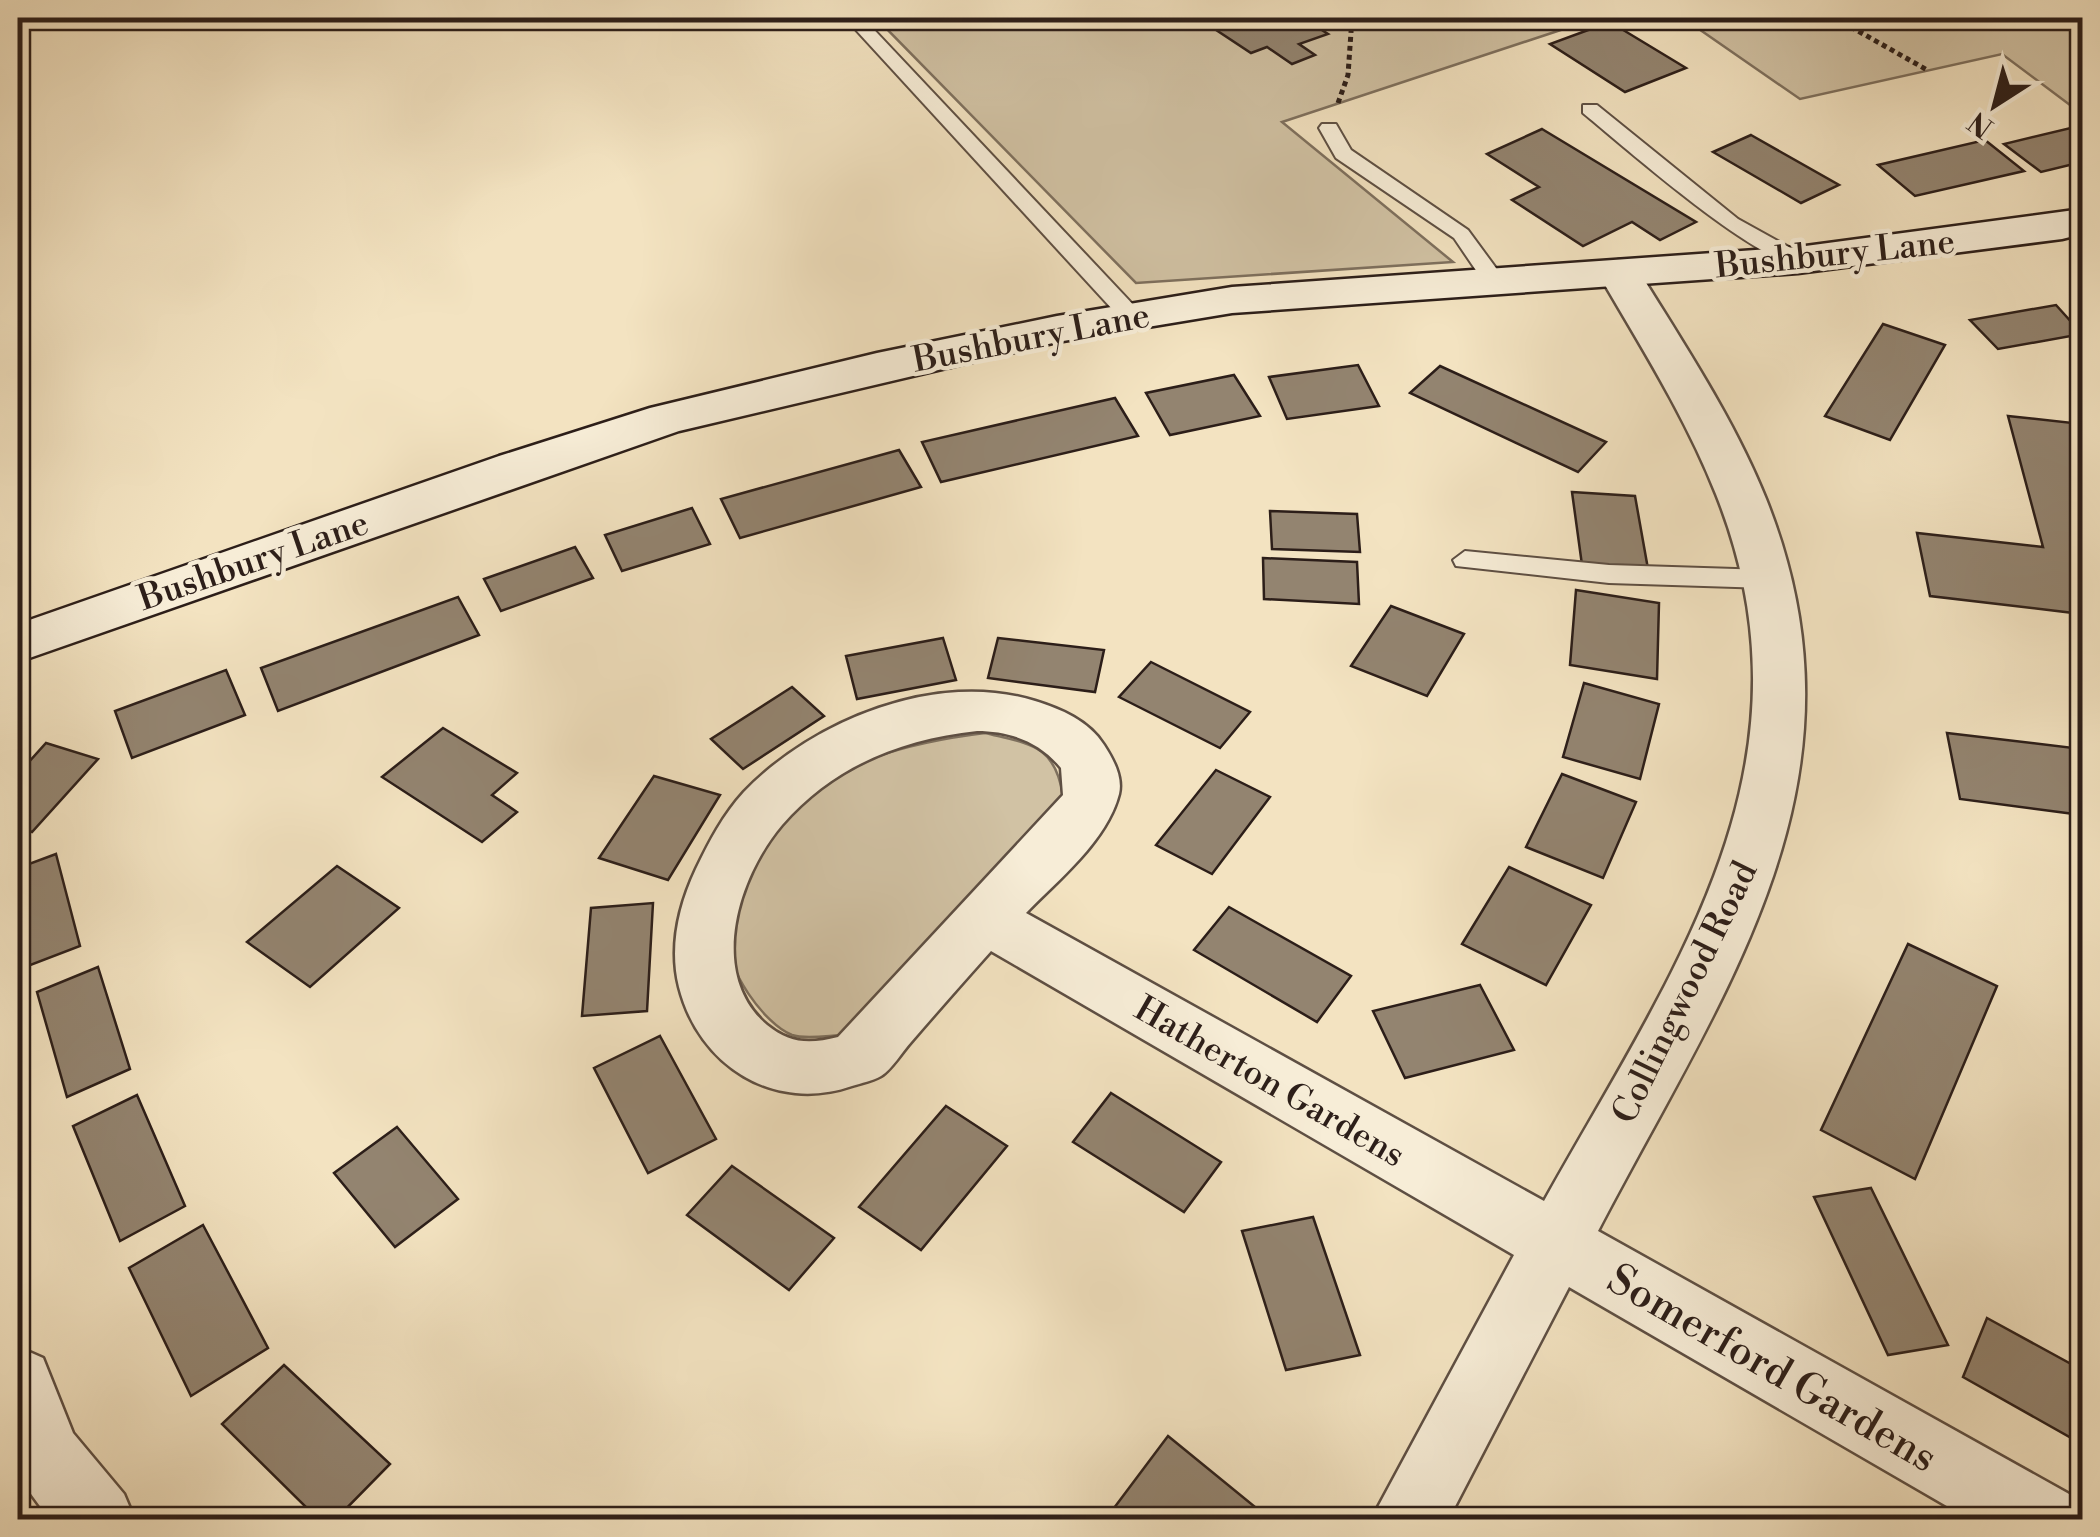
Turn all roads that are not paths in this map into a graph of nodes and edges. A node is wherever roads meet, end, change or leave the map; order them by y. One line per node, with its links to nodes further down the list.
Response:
1 (854, 18): 8 (lane)
2 (1590, 108): 5 (lane)
3 (1329, 128): 7 (lane)
4 (2082, 221): 5 (street, Bushbury Lane)
5 (1798, 260): 6 (street, Bushbury Lane)
6 (1619, 273): 7 (street, Bushbury Lane); 10 (street, Collingwood Road)
7 (1496, 284): 8 (street, Bushbury Lane)
8 (1132, 317): 11 (street, Bushbury Lane)
9 (1465, 560): 10 (lane)
10 (1767, 579): 13 (street, Collingwood Road)
11 (18, 643)
12 (984, 918): 12 (street); 13 (street, Hatherton Gardens)
13 (1556, 1244): 16 (street, Collingwood Road); 17 (street, Somerford Gardens)
14 (18, 1382): 15 (street)
15 (98, 1520)
16 (1408, 1520)
17 (2042, 1520)

